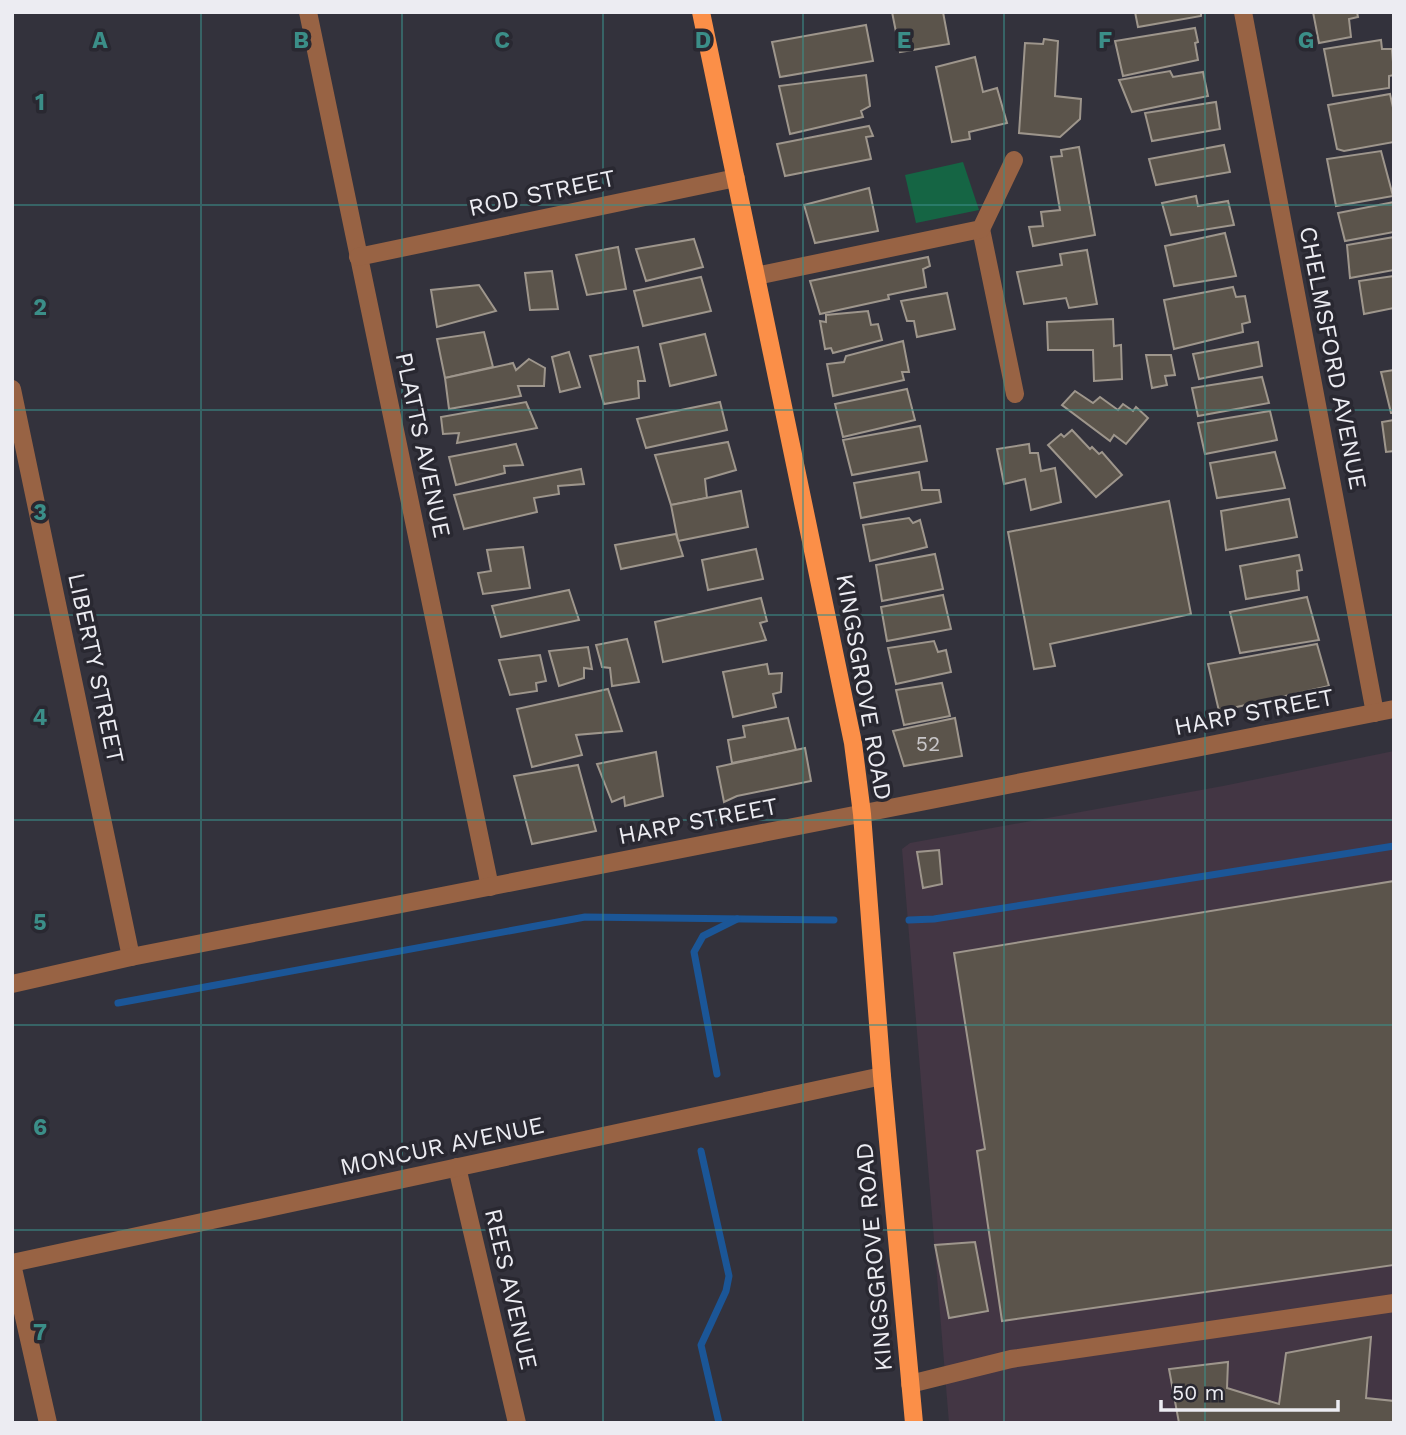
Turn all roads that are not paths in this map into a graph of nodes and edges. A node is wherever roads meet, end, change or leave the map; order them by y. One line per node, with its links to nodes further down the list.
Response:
1 (308, 12): 7 (street, PLATTS AVENUE)
2 (701, 12): 5 (main road, KINGSGROVE ROAD)
3 (1243, 12): 12 (street, CHELMSFORD AVENUE)
4 (1014, 160): 6 (street)
5 (736, 178): 7 (street, ROD STREET); 8 (main road, KINGSGROVE ROAD)
6 (981, 229): 8 (street); 10 (street)
7 (358, 257): 14 (street, PLATTS AVENUE)
8 (756, 276): 13 (main road, KINGSGROVE ROAD)
9 (12, 389): 15 (street, LIBERTY STREET)
10 (1016, 394)
11 (1394, 709): 12 (street, HARP STREET)
12 (1375, 713): 13 (street, HARP STREET)
13 (862, 814): 14 (street, HARP STREET); 17 (main road, KINGSGROVE ROAD)
14 (490, 887): 15 (street, HARP STREET)
15 (131, 957): 16 (street, HARP STREET)
16 (12, 984)
17 (882, 1076): 18 (street, MONCUR AVENUE); 21 (main road, KINGSGROVE ROAD)
18 (457, 1167): 19 (street, MONCUR AVENUE); 23 (street, REES AVENUE)
19 (12, 1263): 22 (street)
20 (1394, 1303): 21 (street)
21 (910, 1384): 24 (main road, KINGSGROVE ROAD)
22 (48, 1423)
23 (517, 1423)
24 (914, 1423)

